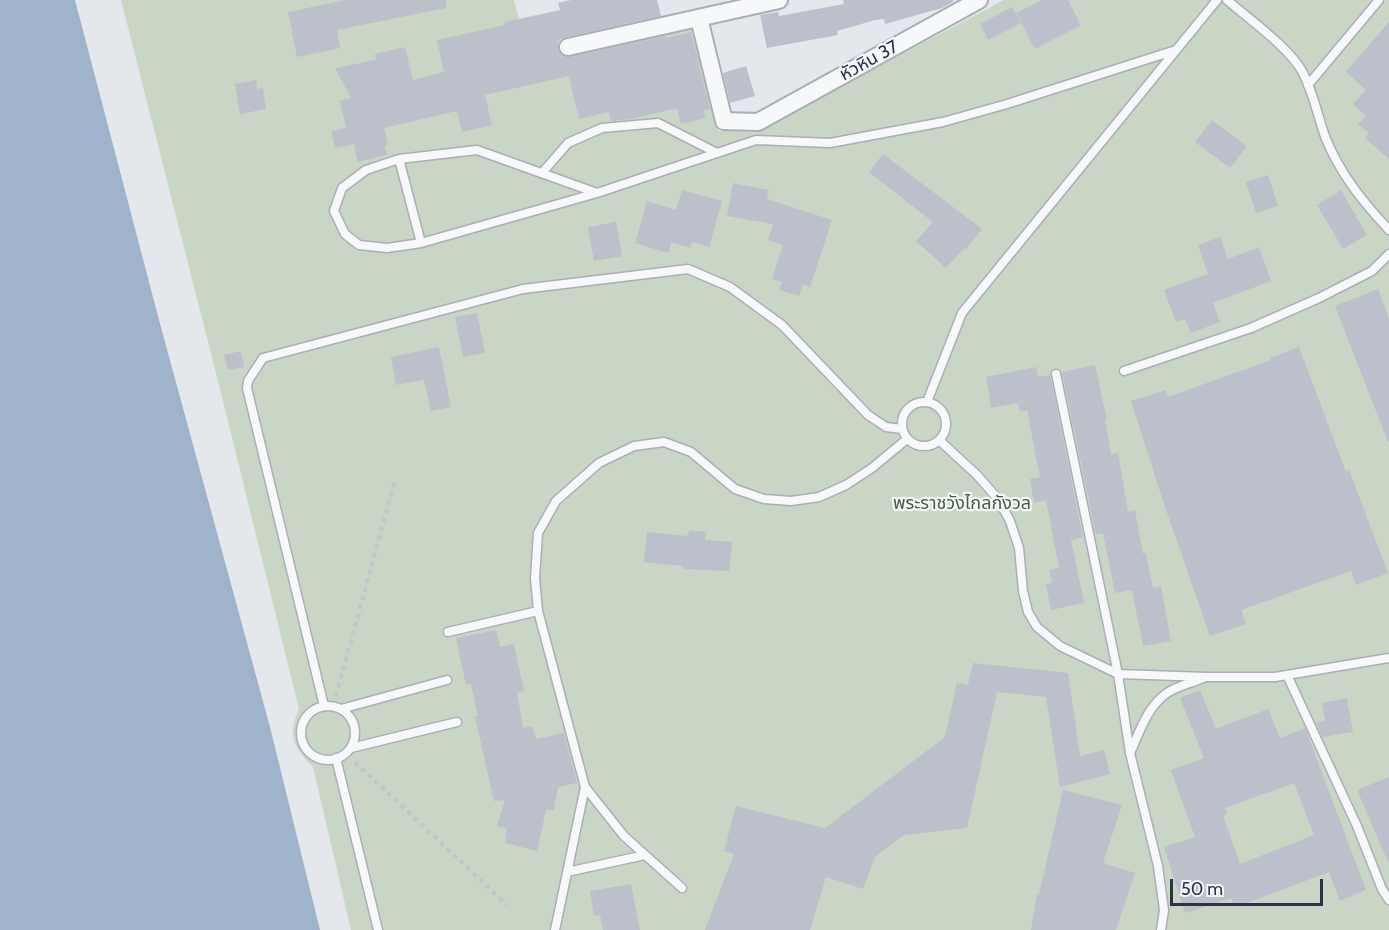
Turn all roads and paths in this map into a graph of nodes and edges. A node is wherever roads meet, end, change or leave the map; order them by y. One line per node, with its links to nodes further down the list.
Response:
1 (779, 0): 6 (street)
2 (1217, 0): 8 (lane)
3 (1227, 0): 9 (lane)
4 (1379, 0): 9 (lane)
5 (970, 2): 6 (street, หัวหิน 37)
6 (699, 18): 7 (street)
7 (568, 47)
8 (1176, 50): 10 (lane); 19 (lane)
9 (1308, 85): 14 (lane)
10 (717, 153): 12 (lane); 13 (lane)
11 (399, 159): 12 (lane); 15 (lane); 15 (lane)
12 (542, 173): 13 (lane)
13 (597, 192): 15 (lane)
14 (1389, 230)
15 (421, 243)
16 (1389, 254): 17 (lane)
17 (1124, 371)
18 (1056, 374): 27 (lane)
19 (927, 402): 20 (lane); 22 (lane)
20 (902, 429): 21 (lane); 31 (lane)
21 (907, 439): 22 (lane); 24 (lane)
22 (939, 440): 27 (lane)
23 (395, 480): 31 (path)
24 (538, 611): 25 (lane); 36 (lane)
25 (448, 632)
26 (1389, 658): 28 (lane)
27 (1118, 674): 29 (lane); 34 (lane)
28 (1287, 675): 29 (lane); 40 (lane)
29 (1206, 677): 34 (lane)
30 (447, 681): 31 (lane)
31 (333, 707): 33 (lane); 35 (lane)
32 (458, 722): 33 (lane)
33 (348, 751): 35 (lane); 41 (path)
34 (1130, 753): 44 (lane)
35 (336, 758): 42 (lane)
36 (585, 787): 37 (lane); 38 (lane)
37 (645, 855): 38 (lane); 39 (lane)
38 (567, 872): 43 (lane)
39 (682, 888)
40 (1389, 900)
41 (507, 905)
42 (378, 930)
43 (555, 930)
44 (1161, 930)

